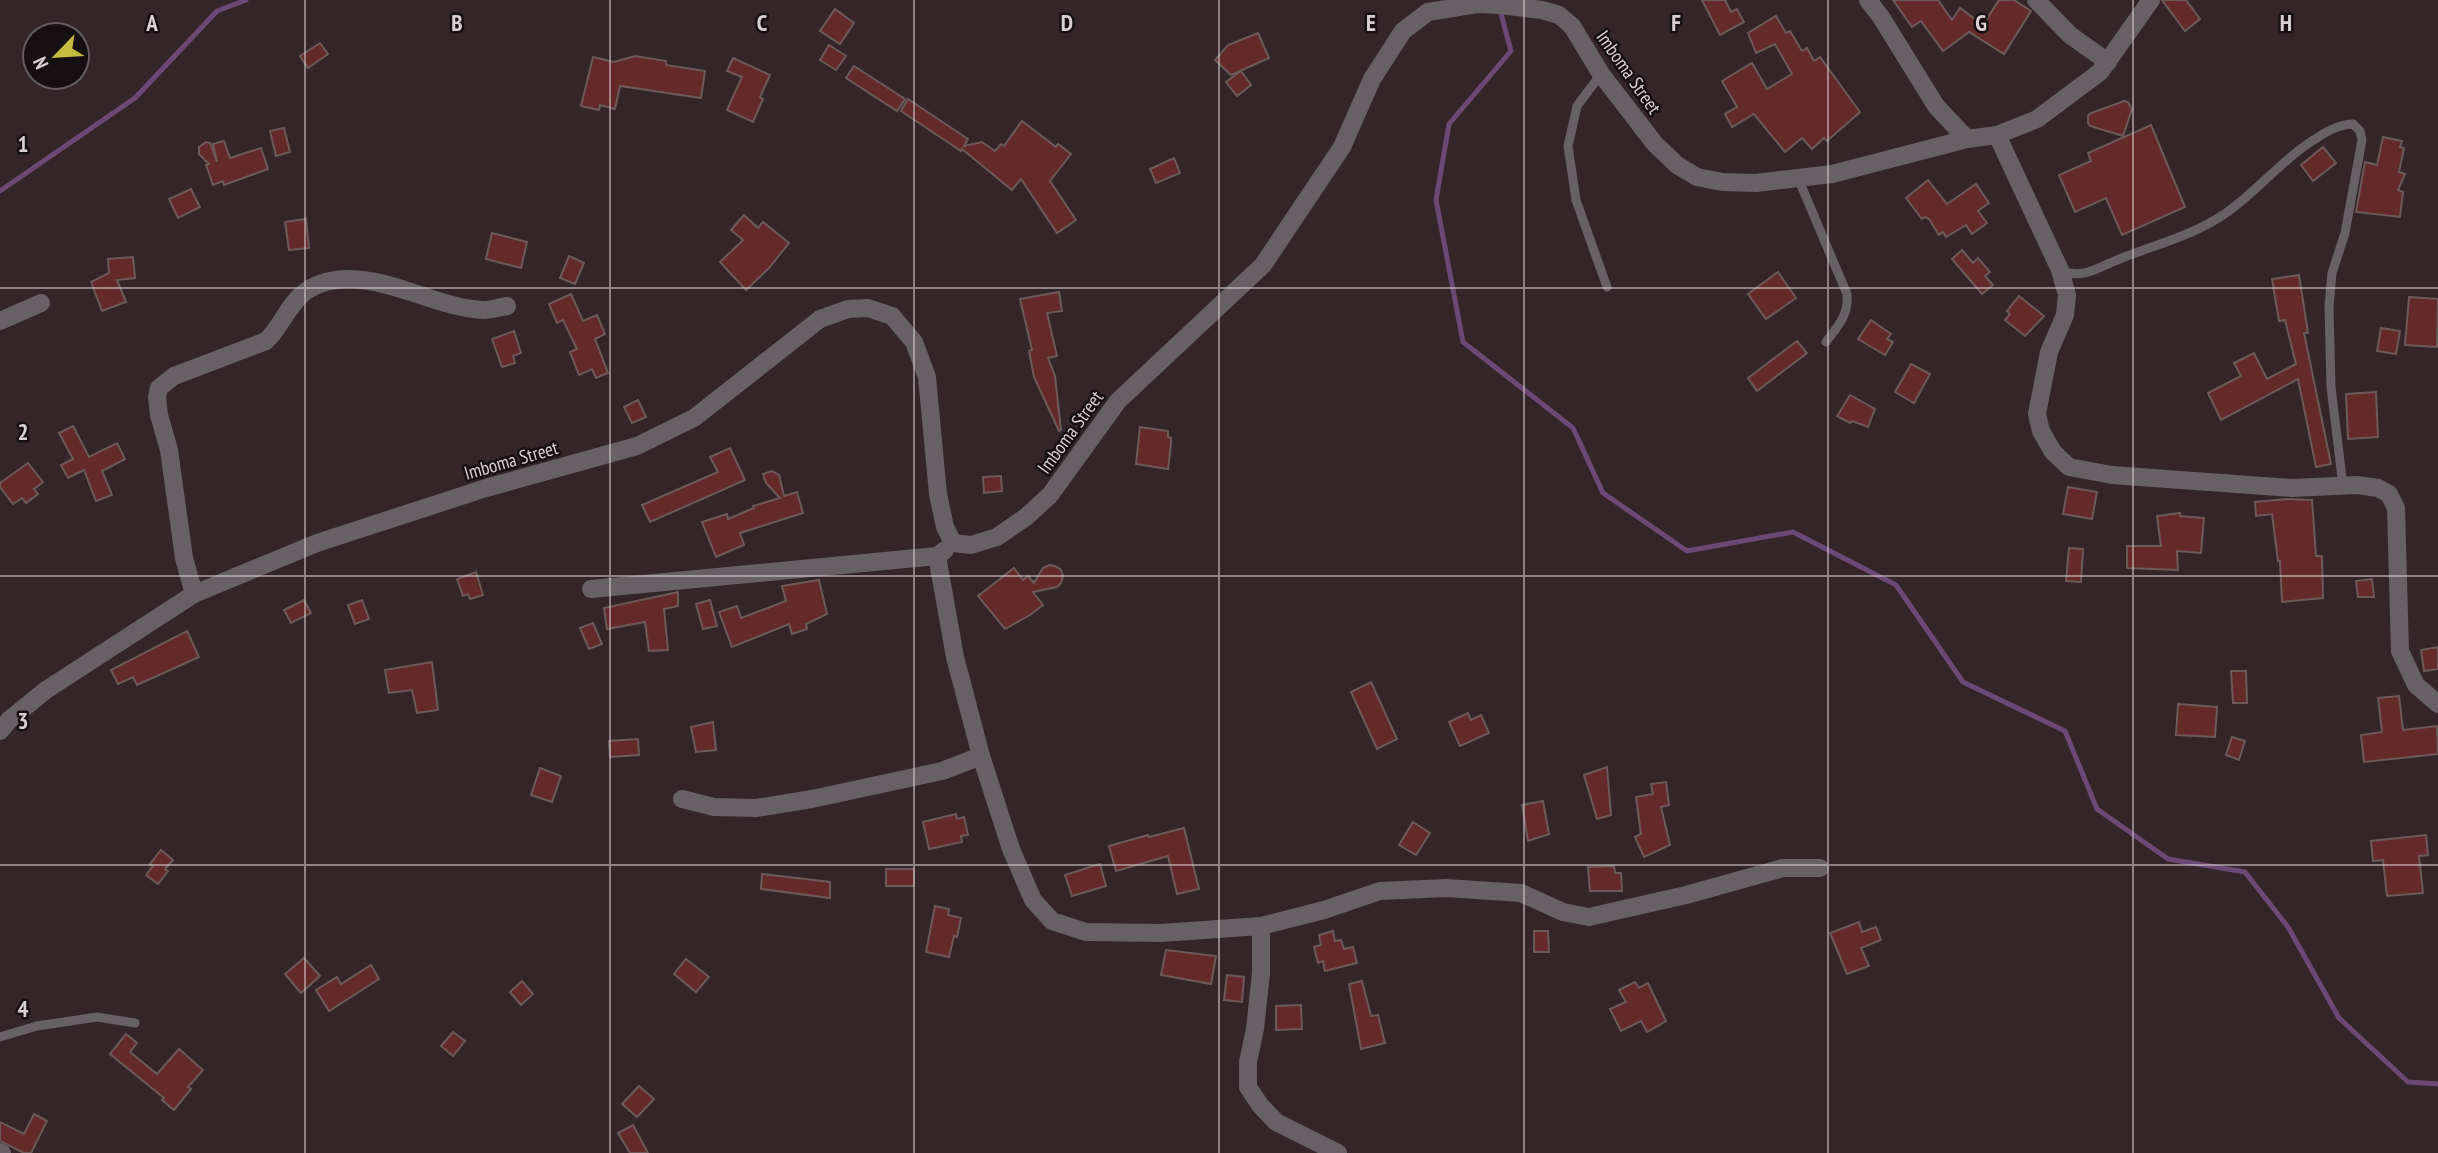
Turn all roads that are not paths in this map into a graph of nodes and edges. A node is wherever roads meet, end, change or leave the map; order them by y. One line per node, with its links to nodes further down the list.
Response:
1 (1868, 0): 8 (street)
2 (2036, 0): 5 (street)
3 (2151, 0): 5 (street, Imboma Street)
4 (1504, 3): 6 (street, Imboma Street); 17 (street, Imboma Street)
5 (2108, 62): 7 (street, Imboma Street)
6 (1601, 74): 9 (street, Imboma Street); 11 (lane)
7 (1997, 135): 8 (street, Imboma Street); 10 (street)
8 (1967, 139): 9 (street, Imboma Street)
9 (1798, 178): 15 (lane)
10 (2060, 270): 16 (street); 16 (lane)
11 (1607, 287)
12 (41, 303): 14 (street)
13 (507, 306): 20 (street)
14 (0, 321)
15 (1826, 342)
16 (2343, 486): 21 (street)
17 (953, 543): 18 (street); 20 (street, Imboma Street)
18 (937, 556): 19 (street); 23 (street)
19 (591, 589)
20 (194, 594): 22 (street, Imboma Street)
21 (2438, 704)
22 (0, 731)
23 (981, 756): 24 (street); 26 (street)
24 (682, 799)
25 (1820, 868): 26 (street)
26 (1261, 926): 29 (street)
27 (135, 1023): 28 (lane)
28 (0, 1037)
29 (1338, 1153)

